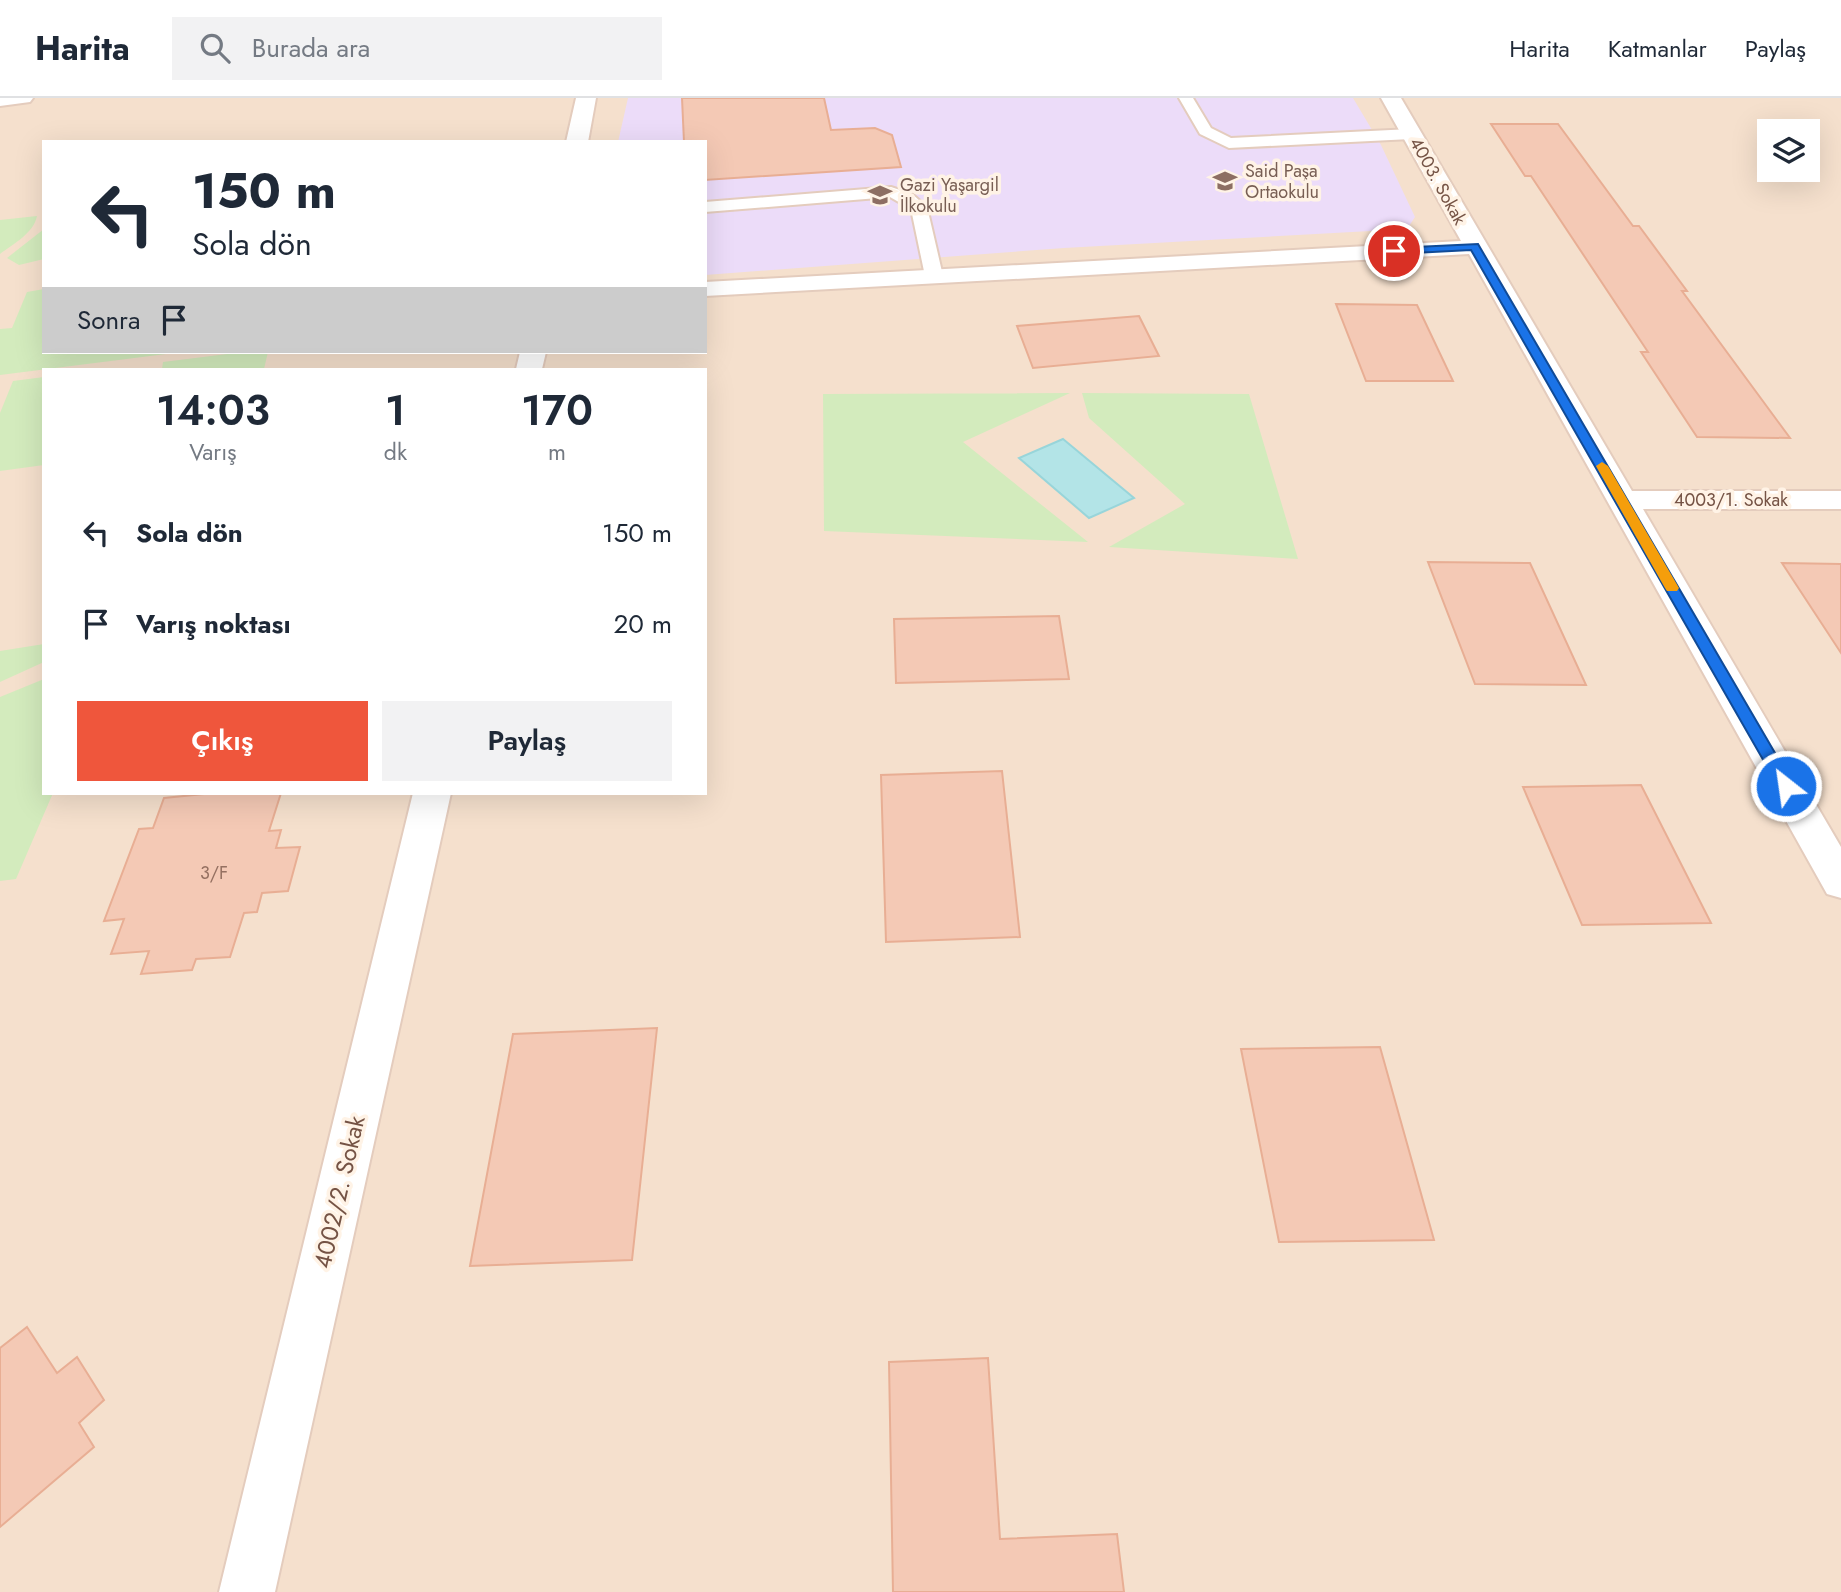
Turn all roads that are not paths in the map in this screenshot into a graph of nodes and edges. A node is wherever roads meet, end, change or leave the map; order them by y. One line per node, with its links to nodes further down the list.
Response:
1 (23, 98): 5 (street)
2 (586, 98): 7 (street)
3 (1186, 98): 6 (lane)
4 (1391, 98): 6 (street, 4003. Sokak)
5 (0, 100)
6 (1411, 134): 9 (street, 4003. Sokak)
7 (577, 140)
8 (707, 207): 10 (lane)
9 (1475, 247): 10 (street); 12 (street, 4003. Sokak)
10 (934, 276): 11 (street)
11 (707, 289)
12 (1622, 500): 13 (street, 4003/1. Sokak); 15 (street, 4003. Sokak)
13 (1841, 500)
14 (432, 795): 16 (street, 4002/2. Sokak)
15 (1841, 882)
16 (247, 1592)

